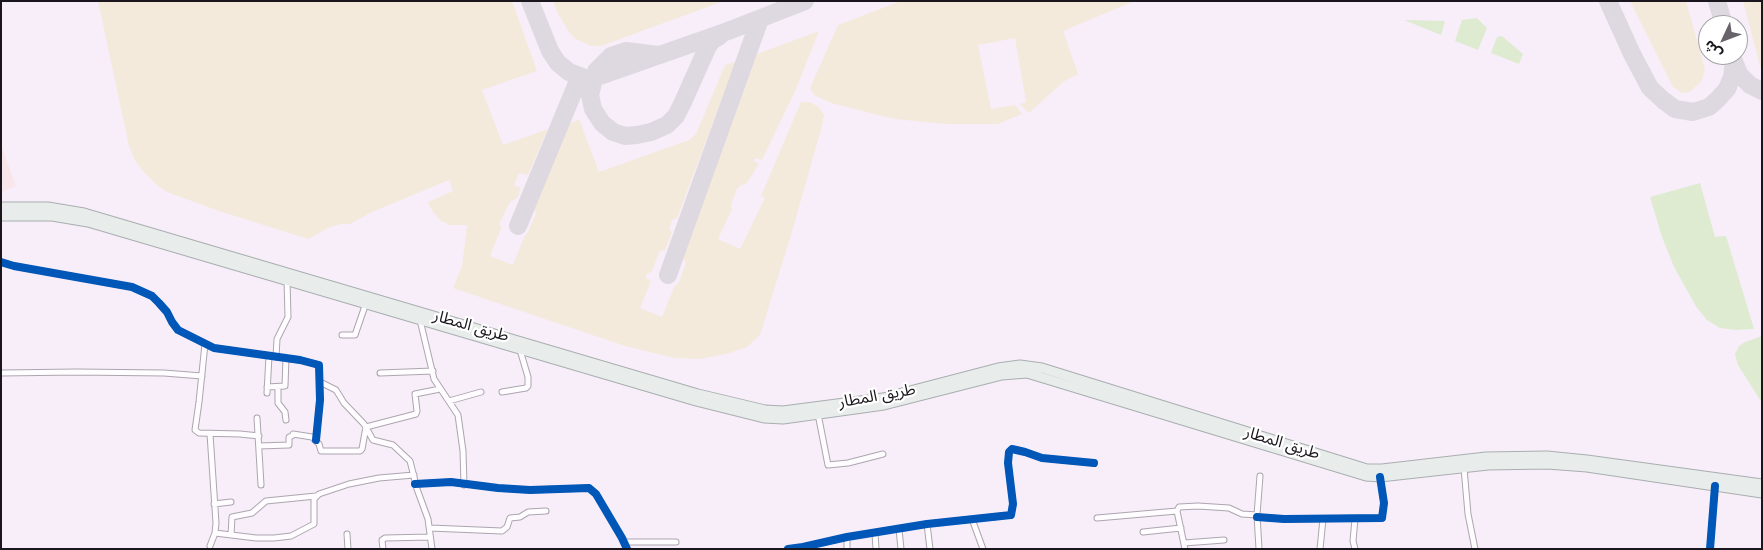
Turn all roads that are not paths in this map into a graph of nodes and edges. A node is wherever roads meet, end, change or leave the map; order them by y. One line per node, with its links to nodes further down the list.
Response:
1 (1, 208): 8 (main road, طريق المطار)
2 (1, 216): 4 (main road, طريق المطار)
3 (1, 262): 9 (street)
4 (287, 280): 5 (main road, طريق المطار); 12 (street)
5 (366, 303): 6 (main road, طريق المطار); 7 (street)
6 (420, 319): 8 (main road, طريق المطار); 14 (street)
7 (342, 335)
8 (490, 336): 10 (main road, طريق المطار); 37 (main road, طريق المطار)
9 (205, 344): 11 (street); 17 (street)
10 (520, 349): 22 (street); 24 (main road, طريق المطار)
11 (269, 356): 12 (street); 19 (street)
12 (276, 357): 13 (street)
13 (286, 358): 18 (street); 19 (street)
14 (433, 371): 16 (street); 20 (street)
15 (1, 373): 17 (street)
16 (380, 373)
17 (202, 376): 29 (street)
18 (320, 382): 28 (street); 32 (street)
19 (278, 387): 26 (street)
20 (440, 389): 23 (street); 28 (street)
21 (482, 392): 23 (street)
22 (502, 392)
23 (449, 401): 44 (street)
24 (818, 414): 34 (street); 40 (main road, طريق المطار)
25 (257, 418): 31 (street)
26 (286, 420)
27 (292, 426): 30 (street)
28 (366, 427): 32 (street); 38 (street)
29 (210, 434): 31 (street); 49 (street)
30 (292, 434): 32 (street); 33 (street)
31 (259, 436): 33 (street)
32 (316, 440)
33 (260, 446): 43 (street)
34 (883, 454)
35 (1094, 463): 54 (street)
36 (1464, 468): 37 (main road, طريق المطار); 45 (main road, طريق المطار); 87 (street)
37 (1400, 471): 40 (main road, طريق المطار); 42 (main road, طريق المطار)
38 (414, 475): 41 (street); 47 (street)
39 (1260, 476): 52 (street)
40 (1380, 477): 56 (street)
41 (415, 484): 44 (street); 58 (street)
42 (1762, 484)
43 (261, 485)
44 (464, 485): 69 (street)
45 (1715, 486): 46 (main road, طريق المطار); 88 (street)
46 (1762, 493)
47 (316, 496): 65 (street); 65 (street)
48 (231, 502): 49 (street)
49 (214, 504): 62 (street)
50 (546, 511): 58 (street)
51 (1177, 511): 52 (street); 53 (street); 59 (street)
52 (1257, 516): 55 (street); 84 (street)
53 (1097, 518)
54 (972, 519): 57 (street); 83 (street)
55 (1322, 519): 56 (street); 85 (street)
56 (1355, 519): 86 (street)
57 (927, 524): 60 (street); 82 (street)
58 (430, 528): 66 (street)
59 (1181, 528): 61 (street); 72 (street)
60 (899, 529): 63 (street); 81 (street)
61 (1142, 532)
62 (215, 533): 65 (street); 71 (street)
63 (875, 533): 67 (street); 80 (street)
64 (347, 534): 74 (street)
65 (232, 535)
66 (430, 536): 75 (street); 76 (street)
67 (847, 537): 73 (street); 79 (street)
68 (1224, 540): 72 (street)
69 (624, 542): 70 (street); 77 (street)
70 (676, 542)
71 (210, 546)
72 (1184, 546)
73 (803, 548): 78 (street)
74 (348, 549)
75 (382, 549)
76 (432, 549)
77 (627, 549)
78 (788, 549)
79 (847, 549)
80 (876, 549)
81 (901, 549)
82 (930, 549)
83 (983, 549)
84 (1259, 549)
85 (1320, 549)
86 (1355, 549)
87 (1475, 549)
88 (1710, 549)

